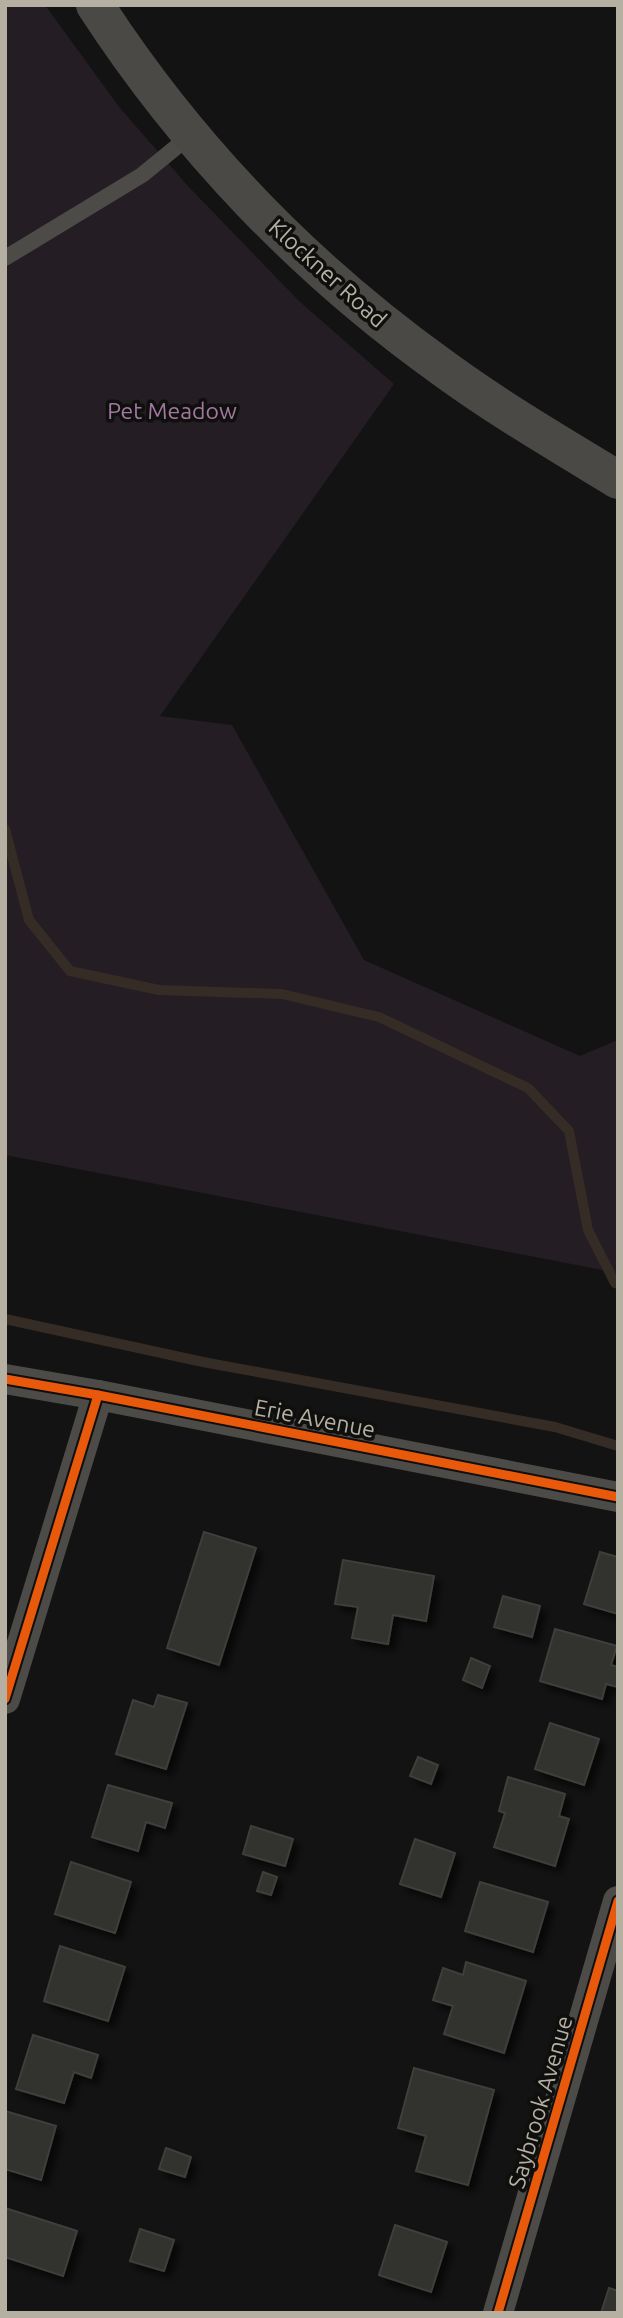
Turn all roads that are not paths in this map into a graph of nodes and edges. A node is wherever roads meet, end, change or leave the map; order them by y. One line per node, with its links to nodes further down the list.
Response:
1 (95, 5): 2 (main road, Klockner Road)
2 (191, 135): 3 (lane); 4 (main road, Klockner Road)
3 (5, 258)
4 (618, 480)
5 (5, 1379): 6 (street, Erie Avenue)
6 (98, 1395): 7 (street, Erie Avenue); 8 (street)
7 (618, 1497)
8 (5, 1699)
9 (618, 1901): 10 (street, Saybrook Avenue)
10 (498, 2313)

